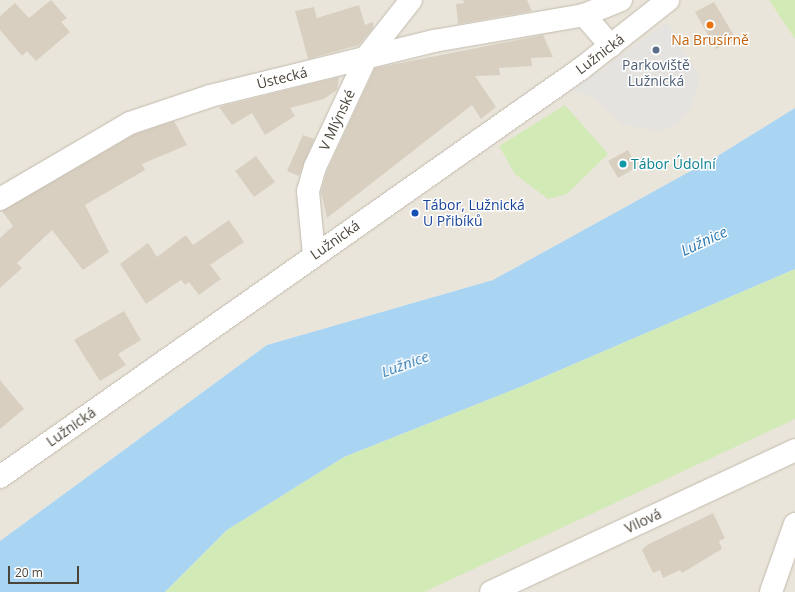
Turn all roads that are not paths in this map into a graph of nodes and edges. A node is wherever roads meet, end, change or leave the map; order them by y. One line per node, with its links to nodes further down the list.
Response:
1 (411, 0): 6 (street, V Mlýnské)
2 (622, 0): 4 (street, Ústecká)
3 (668, 0): 5 (street, Lužnická)
4 (584, 15): 5 (street); 6 (street, Ústecká)
5 (611, 46): 8 (street, Lužnická)
6 (367, 56): 7 (street, Ústecká); 8 (street, V Mlýnské)
7 (0, 199)
8 (314, 255): 10 (street, Lužnická)
9 (795, 450): 12 (street, Vilová)
10 (0, 477)
11 (795, 524): 13 (street)
12 (491, 592)
13 (771, 592)

